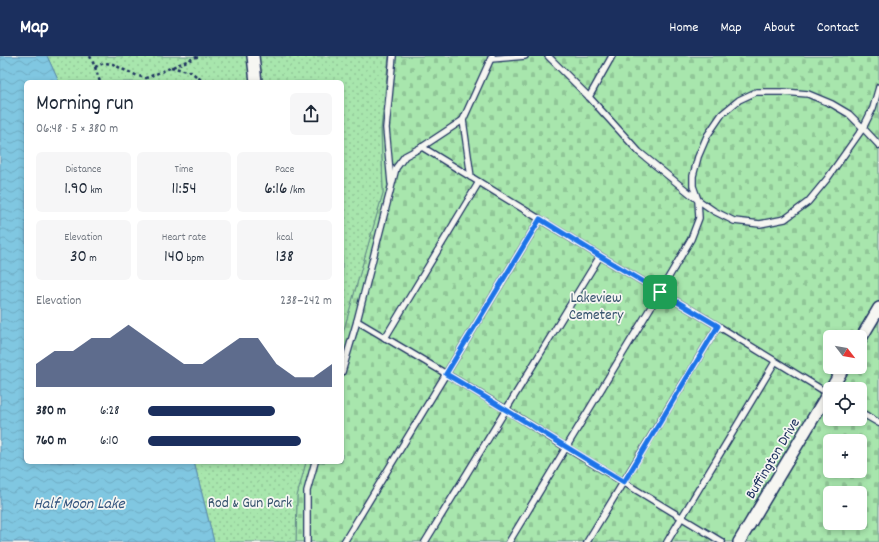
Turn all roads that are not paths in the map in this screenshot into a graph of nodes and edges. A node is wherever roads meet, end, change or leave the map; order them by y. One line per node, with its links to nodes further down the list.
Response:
1 (253, 56): 7 (street)
2 (392, 56): 16 (lane)
3 (525, 56): 6 (lane)
4 (548, 56): 9 (lane)
5 (612, 56): 9 (lane)
6 (492, 58): 10 (lane)
7 (256, 80)
8 (879, 87): 11 (lane)
9 (589, 97): 17 (lane)
10 (463, 120): 13 (lane); 14 (lane)
11 (863, 128): 12 (lane); 17 (lane); 17 (lane)
12 (879, 145)
13 (422, 147): 14 (lane); 16 (lane)
14 (471, 177): 15 (lane)
15 (479, 182): 18 (lane); 25 (lane)
16 (392, 187): 22 (lane)
17 (698, 200): 20 (lane)
18 (540, 219): 19 (lane); 28 (lane)
19 (600, 256): 20 (lane); 31 (lane)
20 (660, 292): 23 (lane); 34 (lane)
21 (879, 308): 24 (street)
22 (357, 321): 25 (lane); 27 (lane)
23 (718, 326): 26 (lane); 36 (lane)
24 (866, 330)
25 (385, 338): 28 (lane)
26 (775, 362): 29 (lane); 37 (lane)
27 (344, 365)
28 (446, 374): 31 (lane); 39 (lane)
29 (823, 388)
30 (823, 404): 45 (street, Buffington Drive)
31 (507, 410): 34 (lane); 40 (lane)
32 (867, 416): 33 (lane)
33 (879, 424)
34 (567, 448): 36 (lane); 41 (lane)
35 (314, 464): 38 (lane)
36 (624, 482): 37 (lane); 42 (lane)
37 (682, 517): 43 (lane); 44 (lane)
38 (308, 542)
39 (344, 542)
40 (425, 542)
41 (509, 542)
42 (587, 542)
43 (667, 542)
44 (722, 542)
45 (739, 542)

